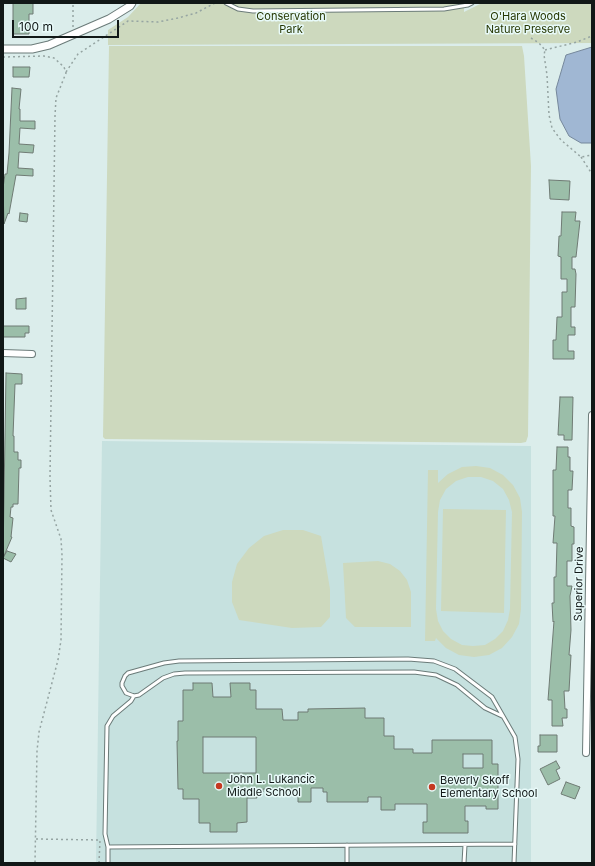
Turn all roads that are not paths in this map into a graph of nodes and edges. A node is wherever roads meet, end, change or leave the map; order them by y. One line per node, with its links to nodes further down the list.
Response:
1 (132, 3): 4 (street)
2 (226, 3): 3 (lane)
3 (472, 3)
4 (3, 49)
5 (3, 353): 6 (street)
6 (32, 354)
7 (592, 415): 8 (street, Superior Drive)
8 (590, 640): 11 (street, Superior Drive)
9 (134, 696): 10 (lane); 10 (lane); 15 (lane)
10 (502, 716): 12 (lane)
11 (586, 753)
12 (515, 844): 14 (lane); 19 (lane)
13 (347, 845): 14 (lane); 15 (lane); 17 (lane)
14 (465, 845): 18 (lane)
15 (108, 847): 16 (lane)
16 (108, 863)
17 (347, 863)
18 (464, 863)
19 (514, 863)

